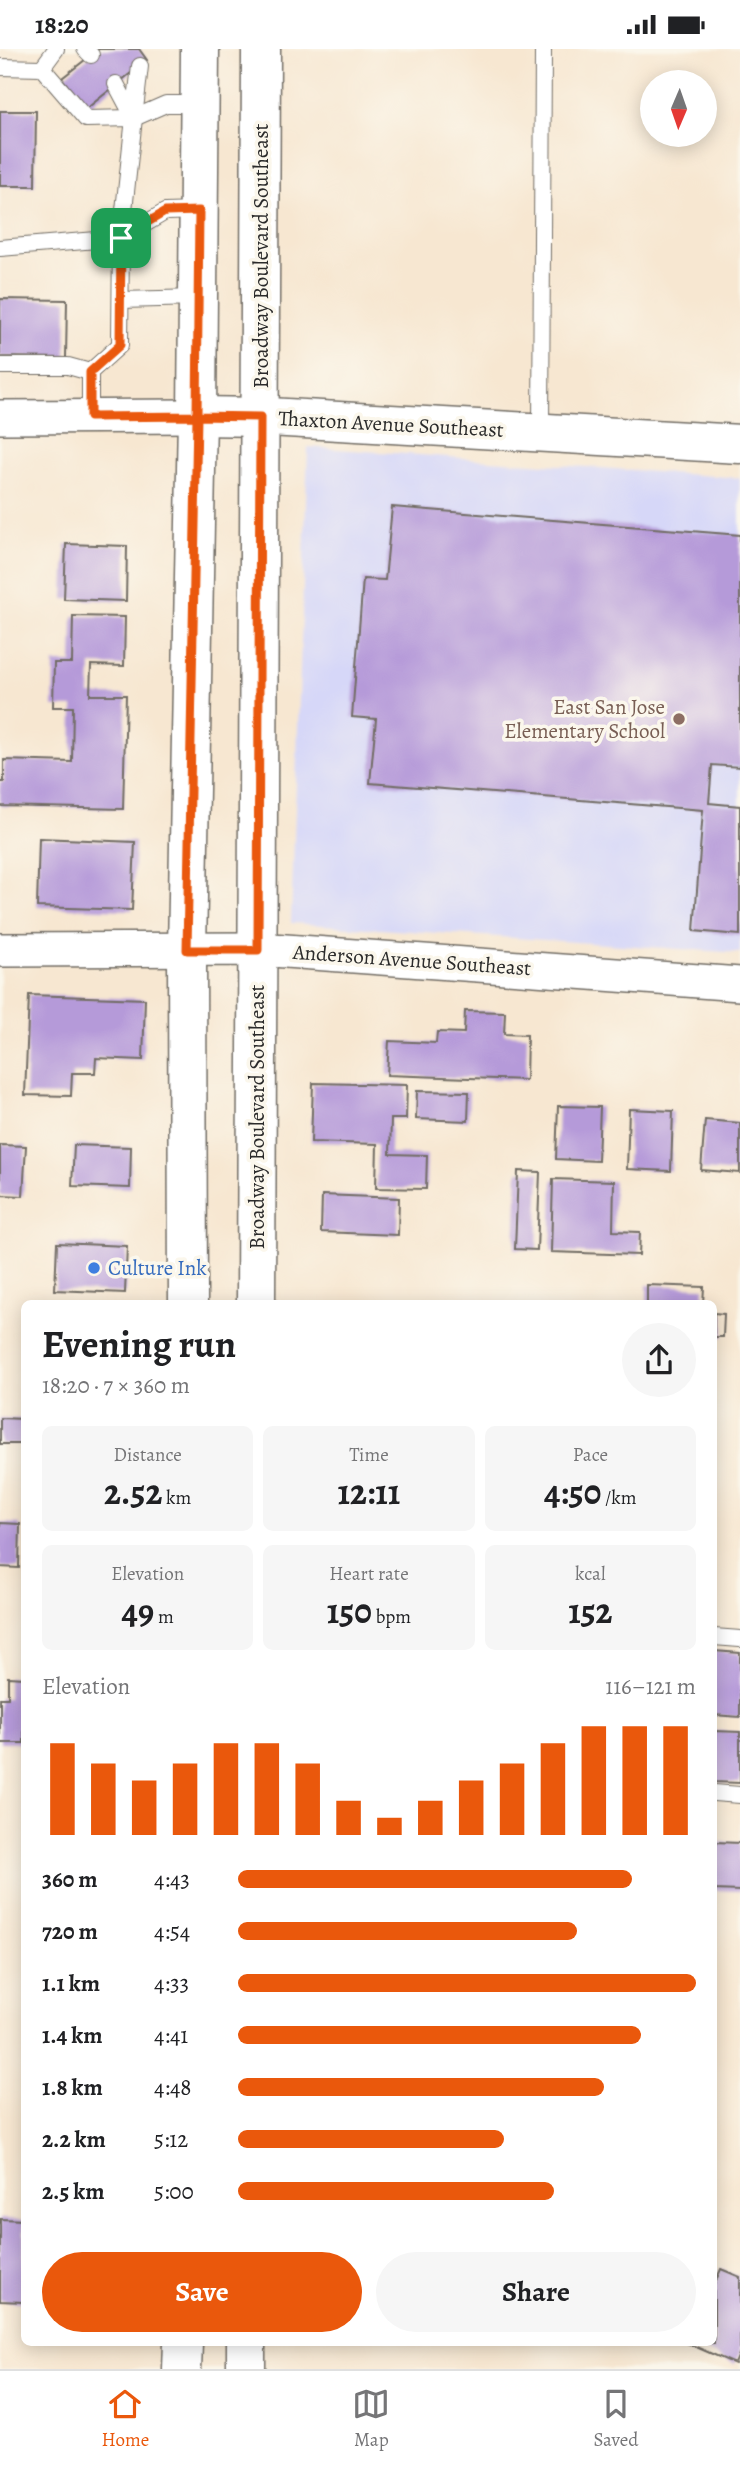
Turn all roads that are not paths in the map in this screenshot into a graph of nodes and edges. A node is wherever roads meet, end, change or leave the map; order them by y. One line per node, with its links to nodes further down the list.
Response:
1 (56, 49): 7 (lane)
2 (200, 49): 9 (main road)
3 (261, 49): 21 (main road, Broadway Boulevard Southeast)
4 (543, 49): 22 (lane)
5 (140, 66): 10 (lane)
6 (0, 68): 7 (lane)
7 (42, 68): 10 (lane)
8 (116, 84): 10 (lane)
9 (199, 104): 10 (lane); 11 (main road)
10 (134, 118): 12 (lane)
11 (199, 211): 12 (lane); 14 (main road)
12 (121, 238): 13 (lane); 15 (lane)
13 (0, 248)
14 (198, 298): 15 (lane); 18 (main road)
15 (121, 300): 17 (lane)
16 (0, 366): 17 (lane)
17 (90, 372): 20 (lane)
18 (197, 416): 20 (street, Thaxton Avenue Southeast); 21 (main road, Thaxton Avenue Southeast); 25 (main road)
19 (0, 417): 20 (street, Thaxton Avenue Southeast)
20 (90, 417)
21 (260, 417): 22 (main road, Thaxton Avenue Southeast); 26 (main road, Broadway Boulevard Southeast)
22 (541, 432): 23 (main road, Thaxton Avenue Southeast)
23 (740, 444)
24 (0, 950): 25 (street, Anderson Avenue Southeast)
25 (187, 950): 26 (street, Anderson Avenue Southeast); 28 (main road)
26 (258, 950): 27 (street, Anderson Avenue Southeast); 29 (main road, Broadway Boulevard Southeast)
27 (740, 984)
28 (188, 1300)
29 (256, 1300)
30 (717, 1637): 31 (lane)
31 (740, 1639)
32 (717, 1793): 33 (lane)
33 (740, 1795)
34 (183, 2346): 36 (main road)
35 (246, 2346): 37 (main road)
36 (182, 2369)
37 (246, 2369)

